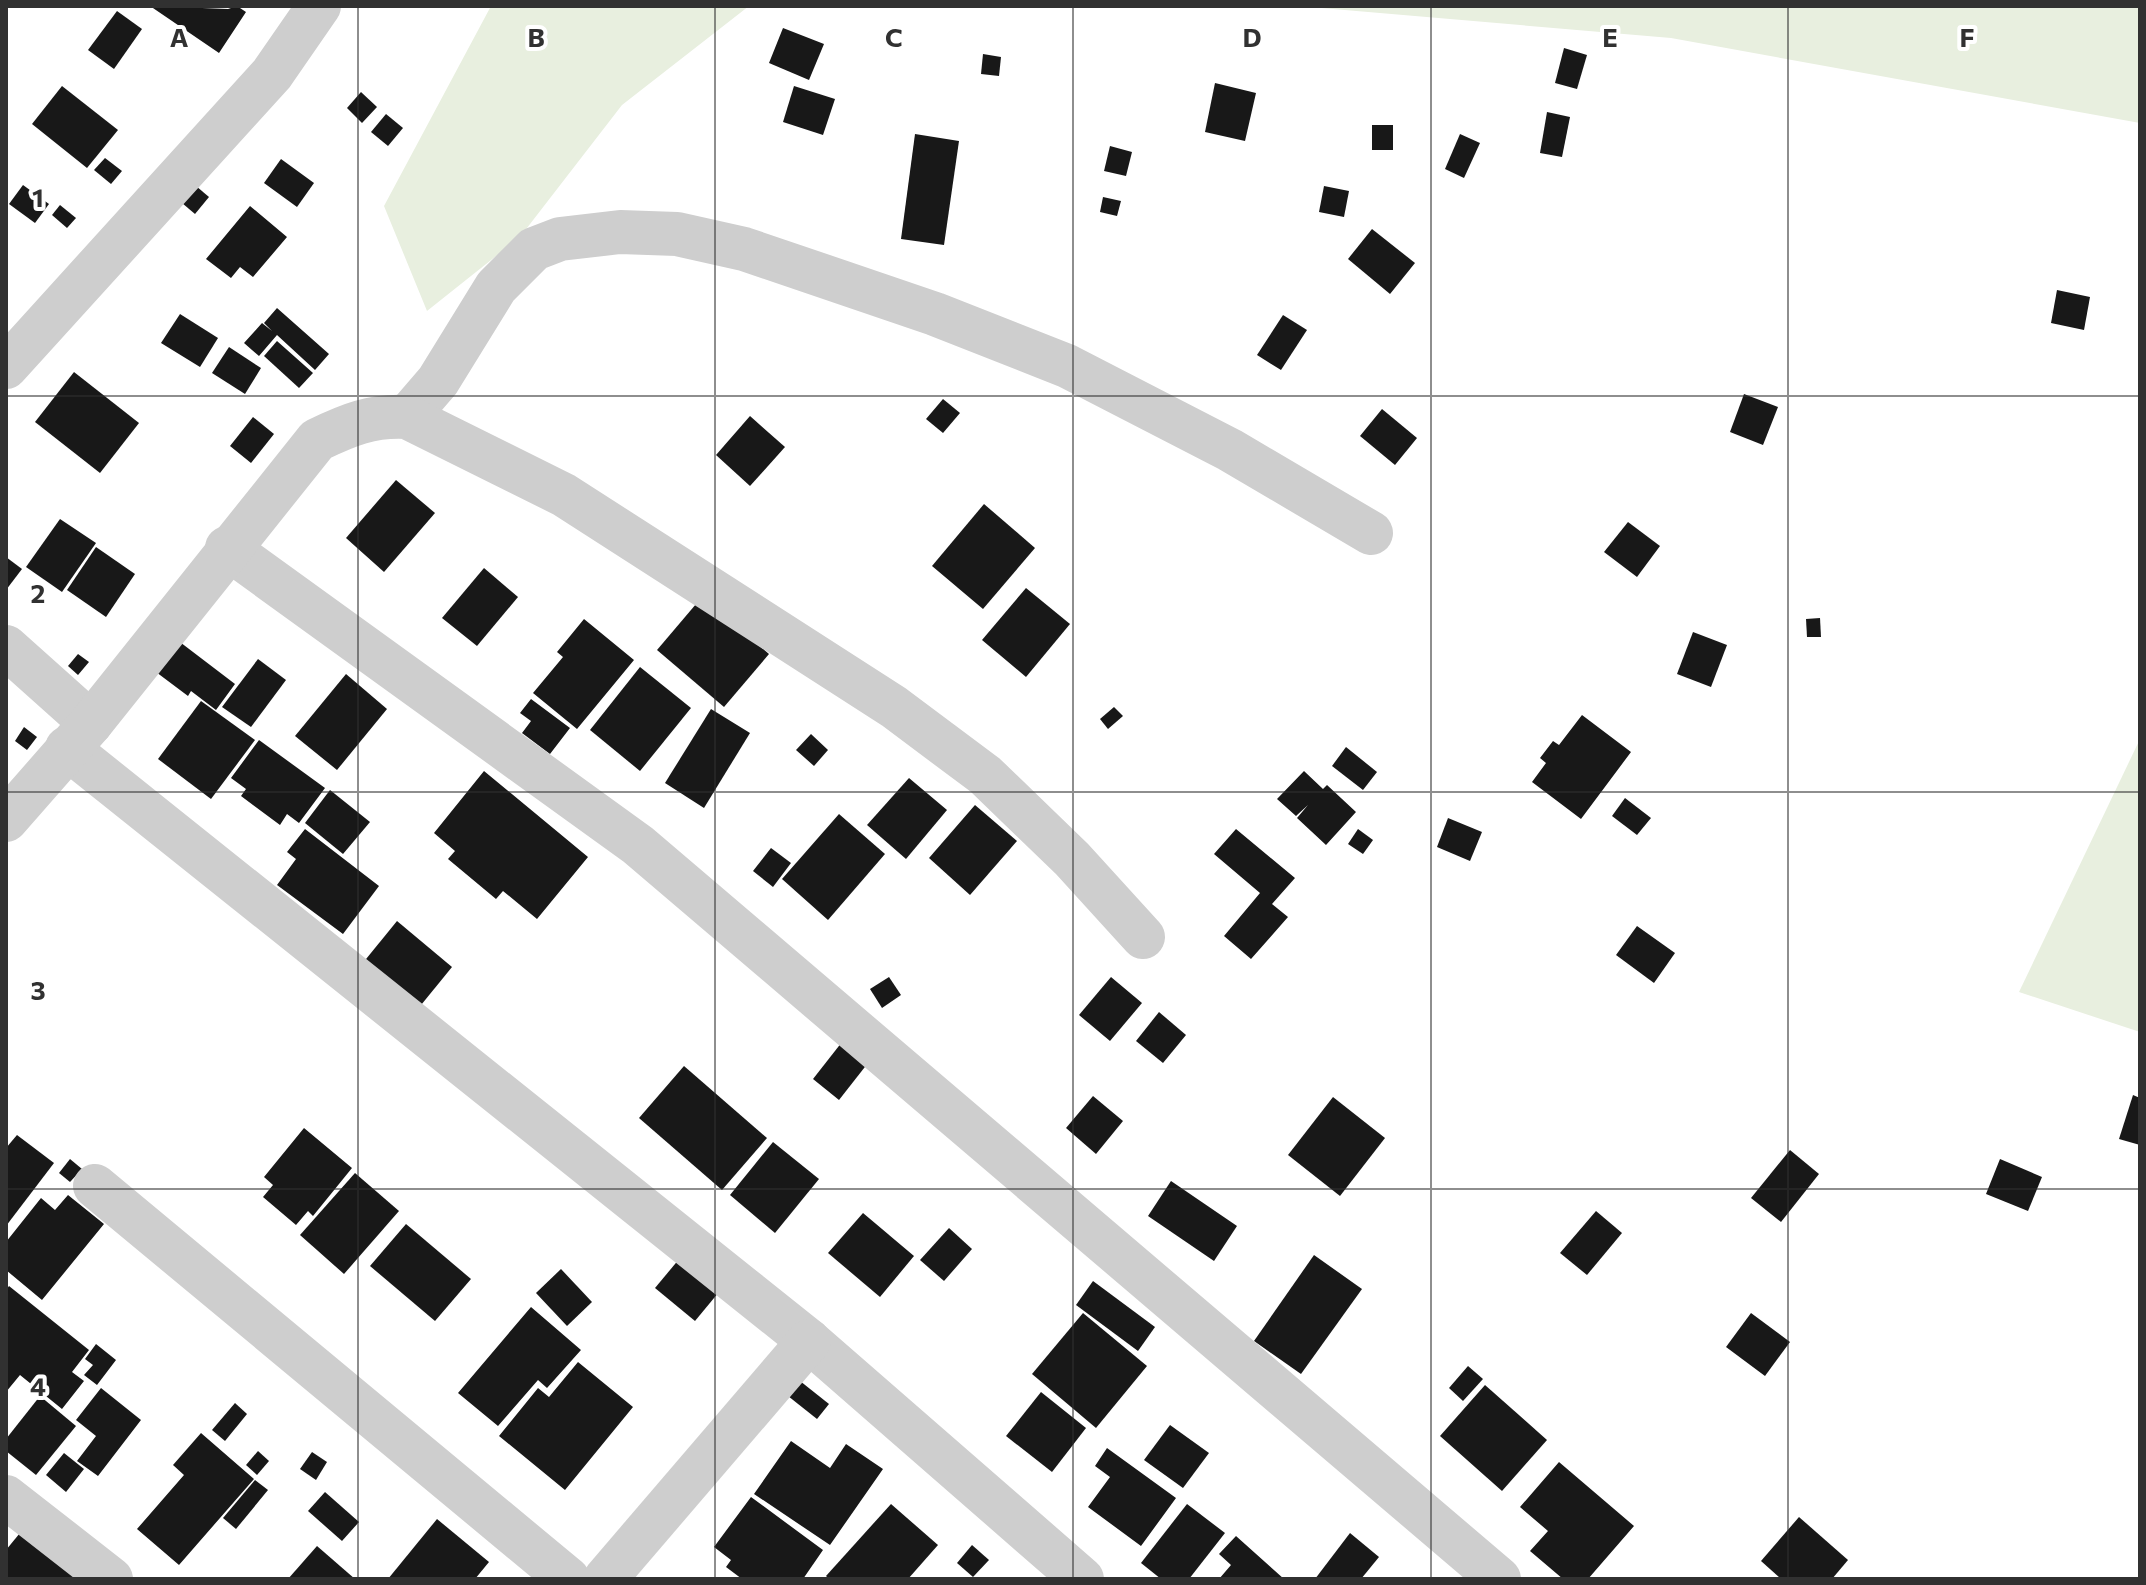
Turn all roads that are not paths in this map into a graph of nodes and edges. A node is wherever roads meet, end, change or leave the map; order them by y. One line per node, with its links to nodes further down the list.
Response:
1 (319, 6): 2 (street)
2 (6, 367)
3 (407, 417): 4 (street); 5 (street); 9 (street)
4 (1371, 533)
5 (227, 548): 7 (street); 17 (street)
6 (6, 647): 7 (street)
7 (79, 736): 8 (street); 11 (street)
8 (6, 820)
9 (1143, 937)
10 (95, 1186): 14 (street)
11 (809, 1341): 15 (street); 16 (street)
12 (6, 1497): 13 (street)
13 (111, 1579)
14 (568, 1579)
15 (605, 1579)
16 (1082, 1579)
17 (1499, 1579)

